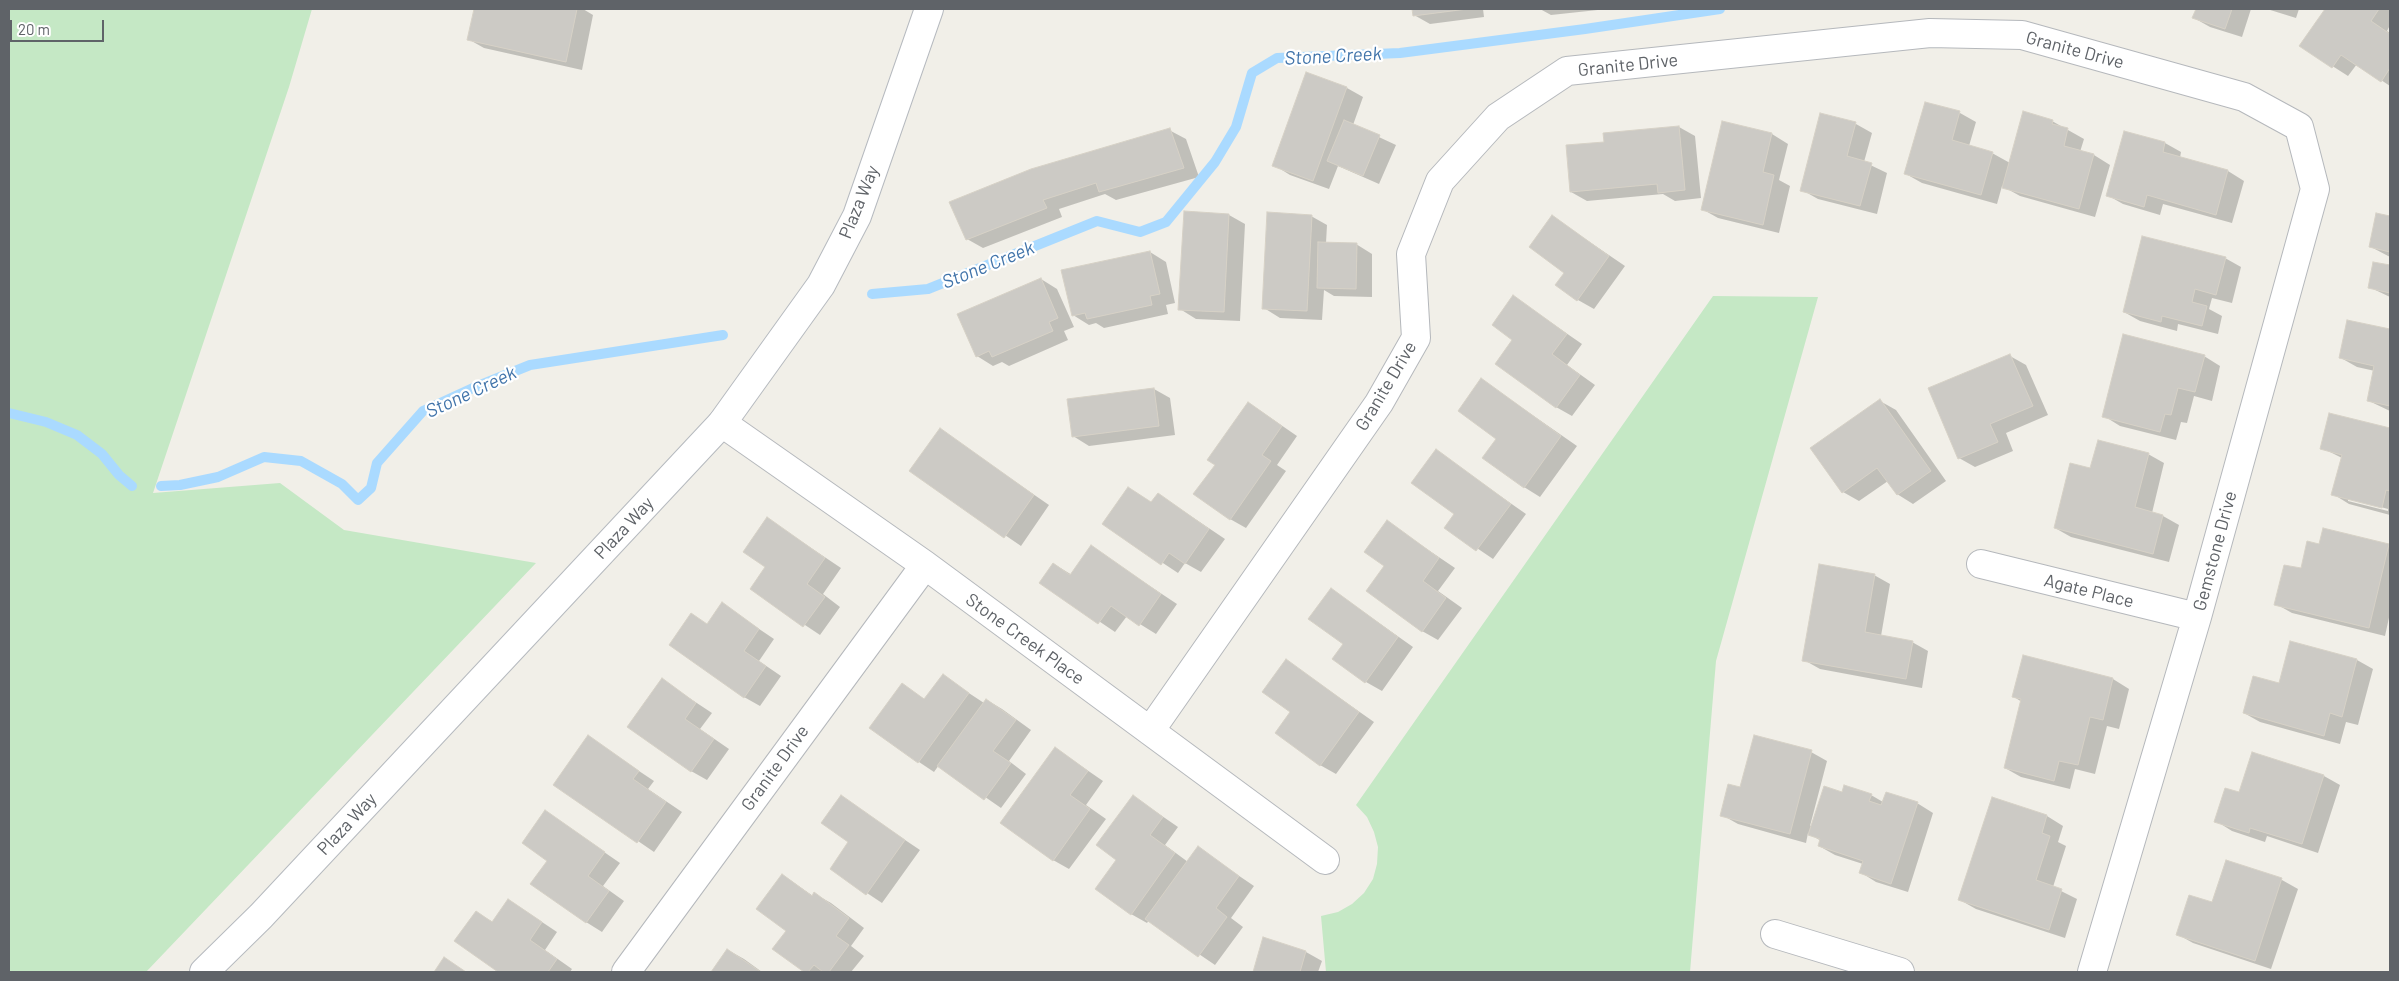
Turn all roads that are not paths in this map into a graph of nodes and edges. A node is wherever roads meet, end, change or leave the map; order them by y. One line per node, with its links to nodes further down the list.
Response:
1 (929, 9): 3 (street, Plaza Way)
2 (2299, 127): 6 (street, Gemstone Drive); 7 (street, Granite Drive)
3 (722, 423): 5 (street, Stone Creek Place); 10 (street, Plaza Way)
4 (1981, 564): 6 (street, Agate Place)
5 (925, 565): 7 (street, Stone Creek Place); 11 (street, Granite Drive)
6 (2197, 617): 13 (street, Gemstone Drive)
7 (1150, 731): 8 (street, Stone Creek Place)
8 (1325, 860)
9 (1775, 934): 12 (street)
10 (204, 972)
11 (626, 972)
12 (1900, 972)
13 (2092, 972)

